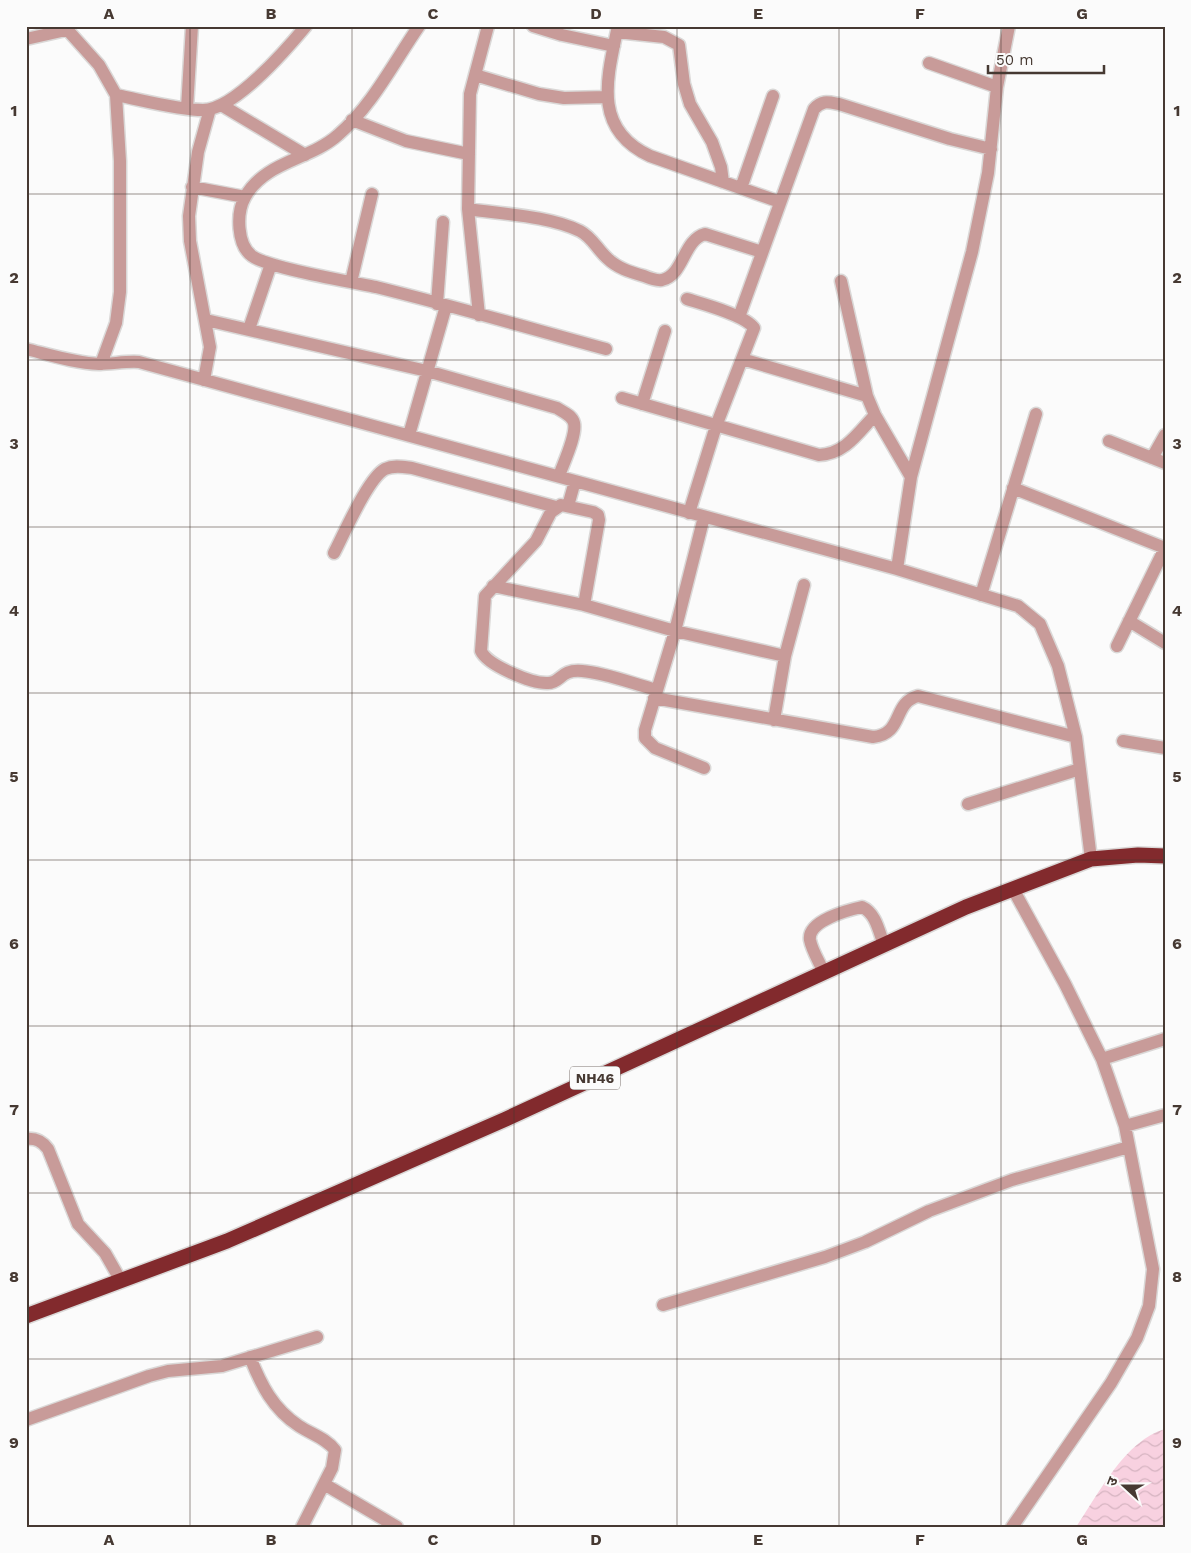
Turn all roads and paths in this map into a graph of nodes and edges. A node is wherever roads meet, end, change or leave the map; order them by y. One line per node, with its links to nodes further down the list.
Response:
1 (192, 26): 18 (street)
2 (306, 26): 17 (street)
3 (419, 26): 20 (street)
4 (488, 26): 12 (street)
5 (533, 26): 10 (street)
6 (1010, 26): 13 (street)
7 (65, 28): 9 (street); 14 (street)
8 (617, 29): 10 (street); 24 (street)
9 (26, 39)
10 (614, 46): 16 (street)
11 (928, 63): 13 (street)
12 (475, 75): 16 (street); 22 (street)
13 (996, 86): 21 (street)
14 (116, 95): 18 (street); 46 (street)
15 (773, 96): 26 (street)
16 (607, 97): 24 (street)
17 (222, 106): 19 (street); 23 (street)
18 (187, 108): 19 (street)
19 (210, 109): 25 (street)
20 (352, 120): 22 (street); 23 (street)
21 (991, 149): 29 (street); 61 (street)
22 (469, 154): 30 (street)
23 (305, 155): 28 (street)
24 (723, 182): 26 (street)
25 (192, 187): 28 (street); 40 (street)
26 (741, 188): 29 (street)
27 (372, 194): 35 (street)
28 (245, 197): 33 (street)
29 (780, 202): 32 (street)
30 (468, 209): 32 (street); 38 (street)
31 (443, 222): 37 (street)
32 (762, 252): 39 (street)
33 (271, 264): 35 (street); 41 (street)
34 (841, 281): 49 (street)
35 (351, 282): 37 (street)
36 (687, 299): 39 (street)
37 (441, 305): 38 (street); 47 (street)
38 (480, 315): 44 (street)
39 (739, 317): 45 (street)
40 (206, 320): 41 (street); 48 (street)
41 (249, 329): 47 (street)
42 (664, 331): 51 (street)
43 (26, 349): 46 (street)
44 (606, 349)
45 (742, 359): 49 (street); 54 (street)
46 (101, 364): 48 (street)
47 (427, 371): 55 (street); 60 (street)
48 (204, 380): 55 (street)
49 (867, 396): 53 (street)
50 (622, 398): 51 (street)
51 (642, 404): 54 (street)
52 (1036, 414): 63 (street)
53 (875, 415): 54 (street); 61 (street)
54 (716, 426): 65 (street)
55 (410, 435): 60 (street)
56 (1165, 435): 58 (street)
57 (1109, 441): 58 (street)
58 (1152, 458): 59 (street)
59 (1165, 463)
60 (559, 476): 62 (street)
61 (911, 477): 69 (street)
62 (575, 480): 64 (street); 65 (street)
63 (1013, 488): 67 (street); 72 (street)
64 (562, 506): 68 (street); 71 (street); 73 (street)
65 (689, 513): 66 (street)
66 (704, 517): 69 (street); 75 (street)
67 (1165, 548): 74 (street)
68 (334, 553)
69 (897, 569): 72 (street)
70 (804, 585): 78 (street)
71 (492, 586): 73 (street); 79 (street)
72 (981, 595): 81 (street)
73 (584, 605): 75 (street)
74 (1129, 621): 76 (street); 77 (street)
75 (675, 631): 78 (street); 79 (street)
76 (1165, 643)
77 (1117, 646)
78 (785, 656): 80 (street)
79 (656, 694): 80 (street); 84 (street)
80 (774, 720): 81 (street)
81 (1076, 737): 85 (street)
82 (1123, 741): 83 (street)
83 (1165, 748)
84 (704, 768)
85 (1080, 769): 86 (street); 88 (street)
86 (968, 804)
87 (1165, 856): 88 (highway, NH46)
88 (1091, 860): 89 (highway, NH46)
89 (1013, 889): 90 (highway, NH46); 93 (street)
90 (884, 945): 91 (highway, NH46); 91 (street)
91 (824, 973): 98 (highway, NH46)
92 (1165, 1040): 93 (street)
93 (1102, 1059): 95 (street)
94 (1165, 1115): 95 (street)
95 (1125, 1126): 97 (street)
96 (26, 1139): 98 (street)
97 (1129, 1147): 99 (street); 107 (street)
98 (122, 1281): 100 (highway, NH46)
99 (662, 1305)
100 (26, 1316)
101 (317, 1337): 102 (street)
102 (250, 1358): 103 (street); 104 (street)
103 (26, 1420)
104 (324, 1484): 105 (street); 106 (street)
105 (302, 1527)
106 (397, 1527)
107 (1012, 1527)

